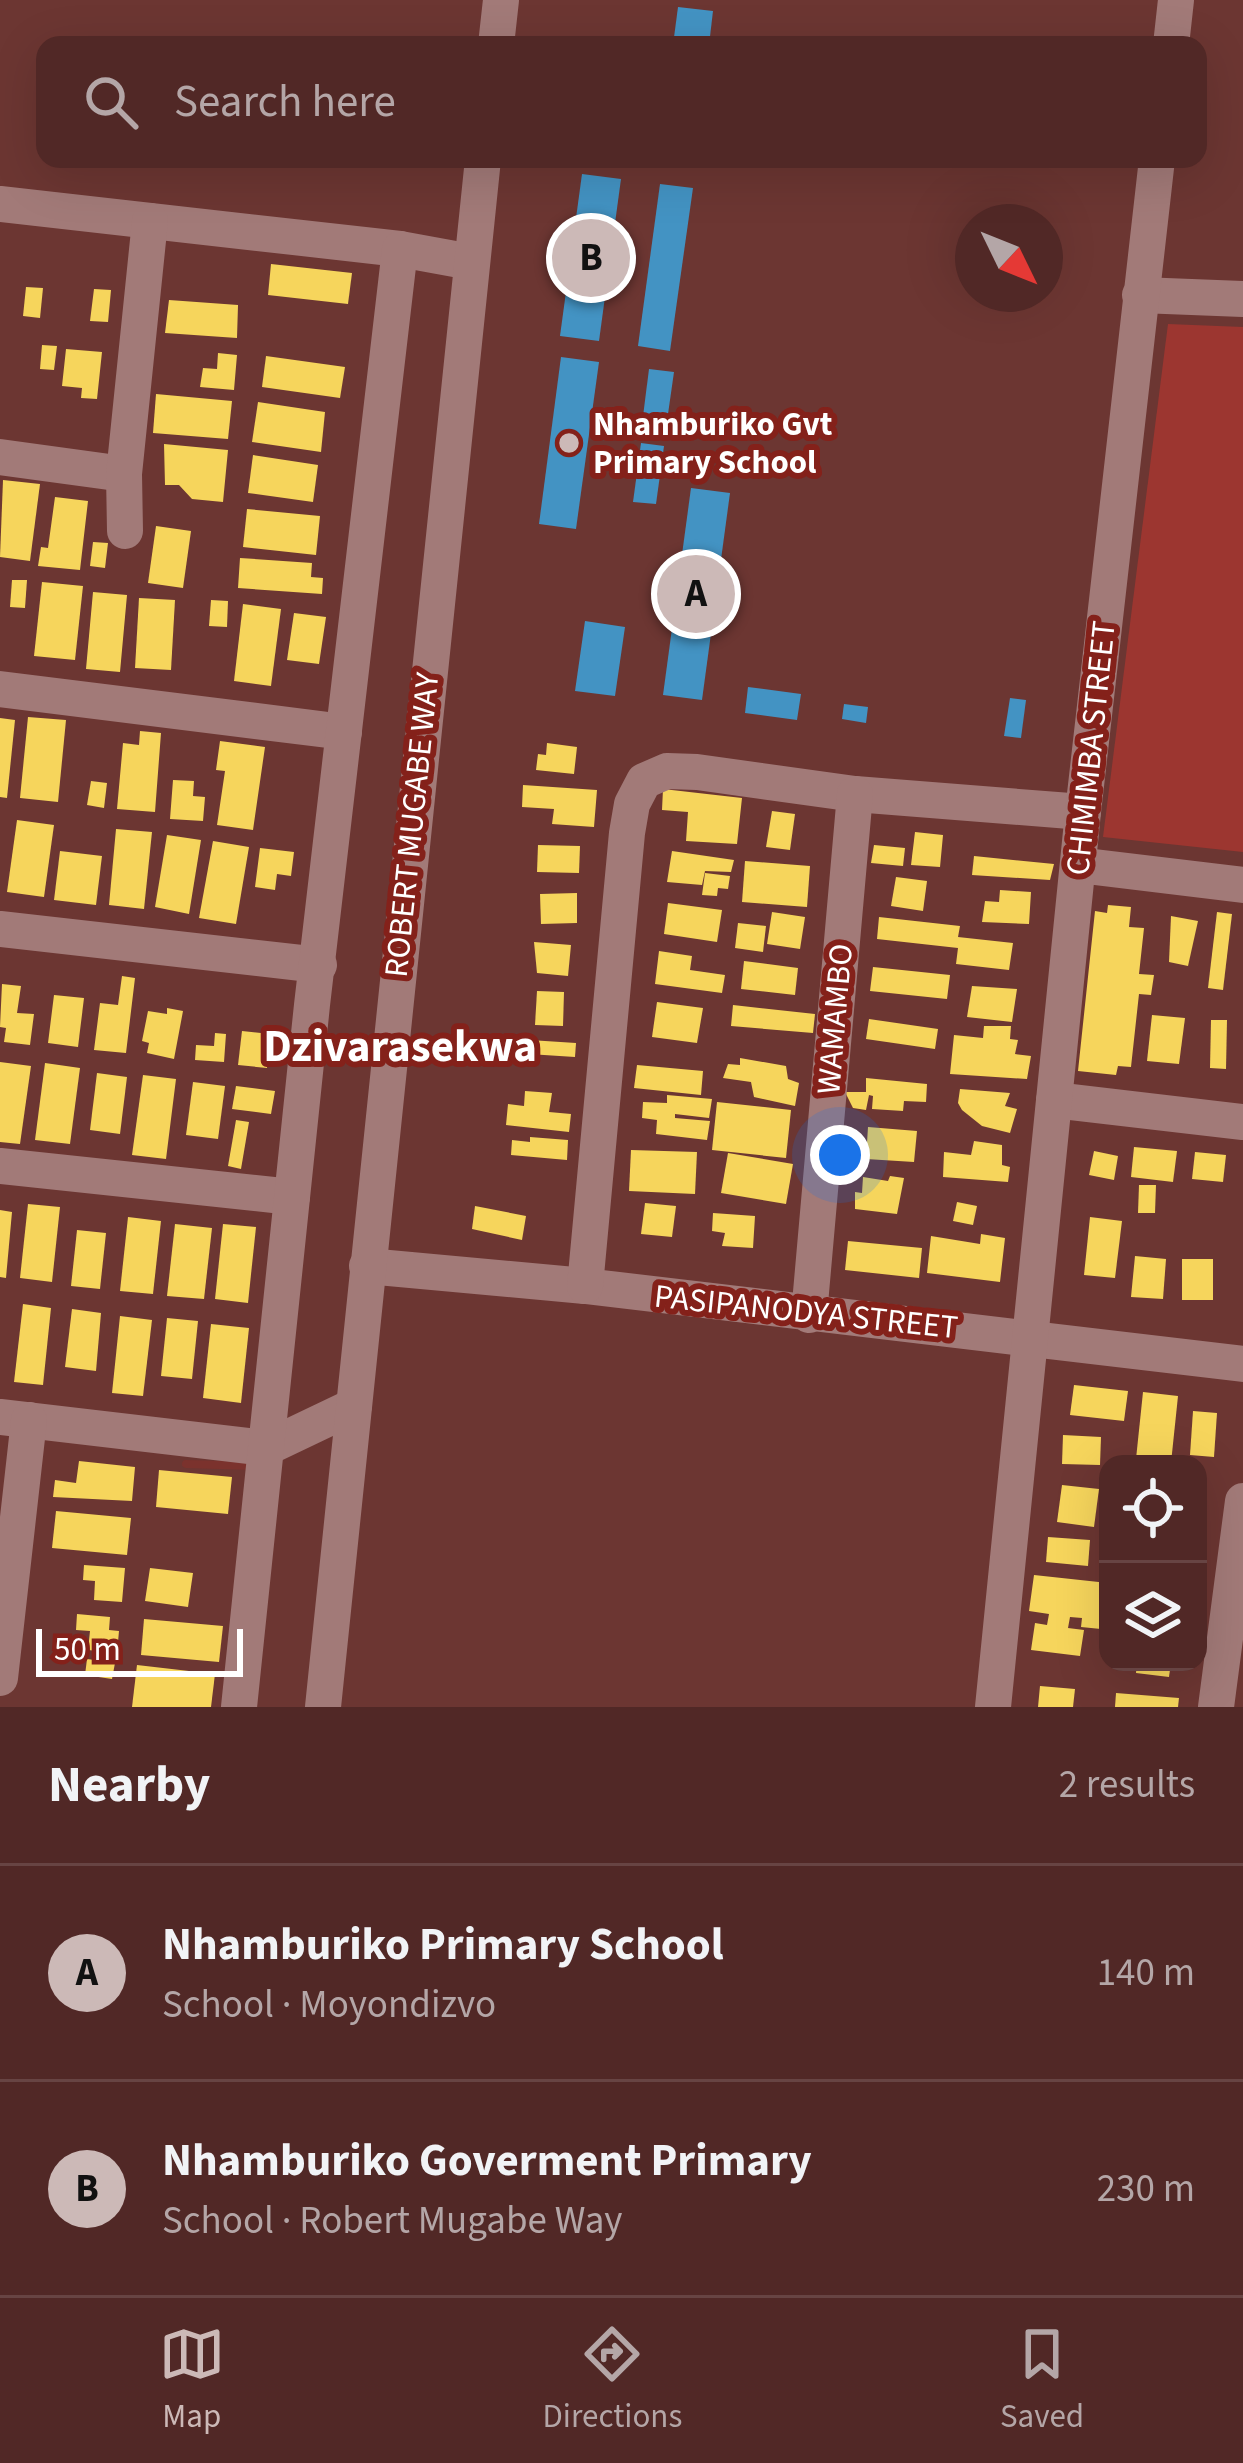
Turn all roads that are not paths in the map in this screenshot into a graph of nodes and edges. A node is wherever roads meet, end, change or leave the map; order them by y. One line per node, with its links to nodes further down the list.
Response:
1 (501, 0): 3 (street)
2 (1176, 0): 4 (street)
3 (497, 36)
4 (1172, 36)
5 (482, 168): 10 (street, ROBERT MUGABE WAY)
6 (1156, 168): 11 (street, CHIMIMBA STREET)
7 (0, 204): 8 (street)
8 (150, 220): 9 (street); 14 (street)
9 (400, 249): 10 (street); 17 (street)
10 (471, 262): 28 (street, ROBERT MUGABE WAY)
11 (1140, 296): 12 (street); 19 (street, CHIMIMBA STREET)
12 (1243, 299)
13 (0, 457): 14 (street)
14 (124, 474): 15 (street)
15 (125, 531)
16 (0, 689): 17 (street)
17 (344, 732): 23 (street)
18 (855, 794): 19 (street); 29 (street); 30 (street, WAMAMBO)
19 (1083, 812): 20 (street, CHIMIMBA STREET)
20 (1078, 865): 21 (street); 24 (street, CHIMIMBA STREET)
21 (1243, 885)
22 (0, 929): 23 (street)
23 (319, 965): 27 (street)
24 (1054, 1100): 25 (street); 31 (street, CHIMIMBA STREET)
25 (1243, 1122)
26 (0, 1166): 27 (street)
27 (292, 1197): 35 (street)
28 (368, 1266): 29 (street, PASIPANODYA STREET); 33 (street, ROBERT MUGABE WAY)
29 (585, 1286): 30 (street, PASIPANODYA STREET)
30 (809, 1315): 31 (street, PASIPANODYA STREET)
31 (1032, 1337): 32 (street, PASIPANODYA STREET); 41 (street, CHIMIMBA STREET)
32 (1243, 1364)
33 (354, 1406): 35 (street); 40 (street, ROBERT MUGABE WAY)
34 (15, 1419): 35 (street); 38 (street)
35 (266, 1448): 39 (street)
36 (1243, 1501): 37 (street)
37 (1238, 1590): 42 (street)
38 (0, 1678)
39 (238, 1707)
40 (323, 1707)
41 (994, 1707)
42 (1216, 1707)

